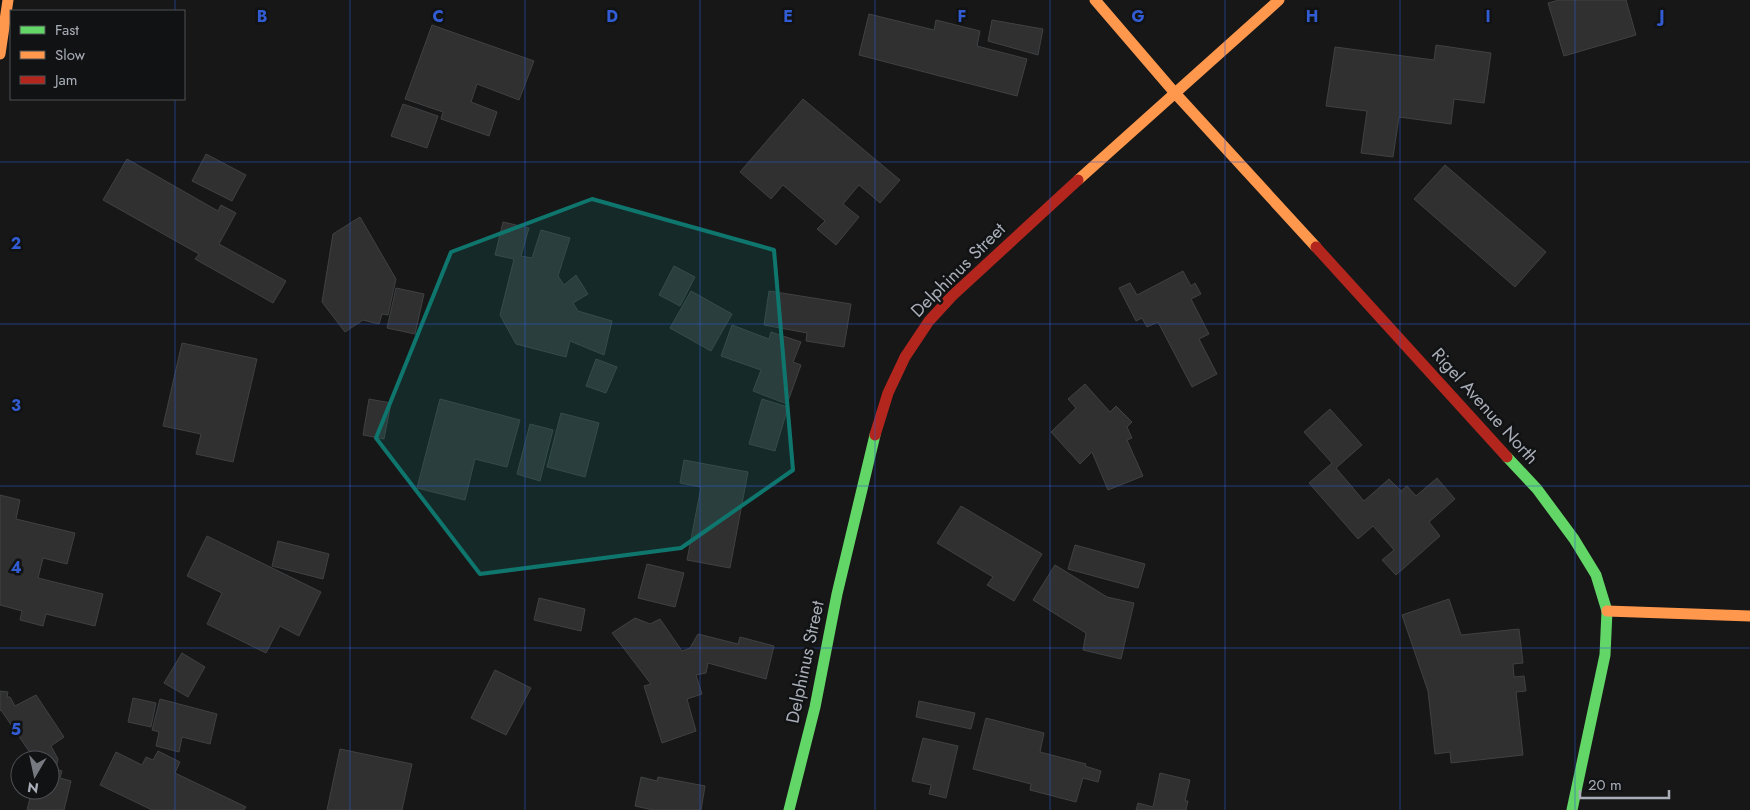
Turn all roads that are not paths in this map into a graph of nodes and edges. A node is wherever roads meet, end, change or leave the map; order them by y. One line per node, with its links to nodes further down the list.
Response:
1 (8, 0): 4 (street)
2 (1095, 0): 5 (street, Rigel Avenue North)
3 (1278, 0): 5 (street, Delphinus Street)
4 (0, 54)
5 (1174, 92): 6 (street, Rigel Avenue North); 8 (street, Delphinus Street)
6 (1607, 611): 7 (street); 9 (street, Rigel Avenue North)
7 (1750, 616)
8 (790, 810)
9 (1572, 810)

